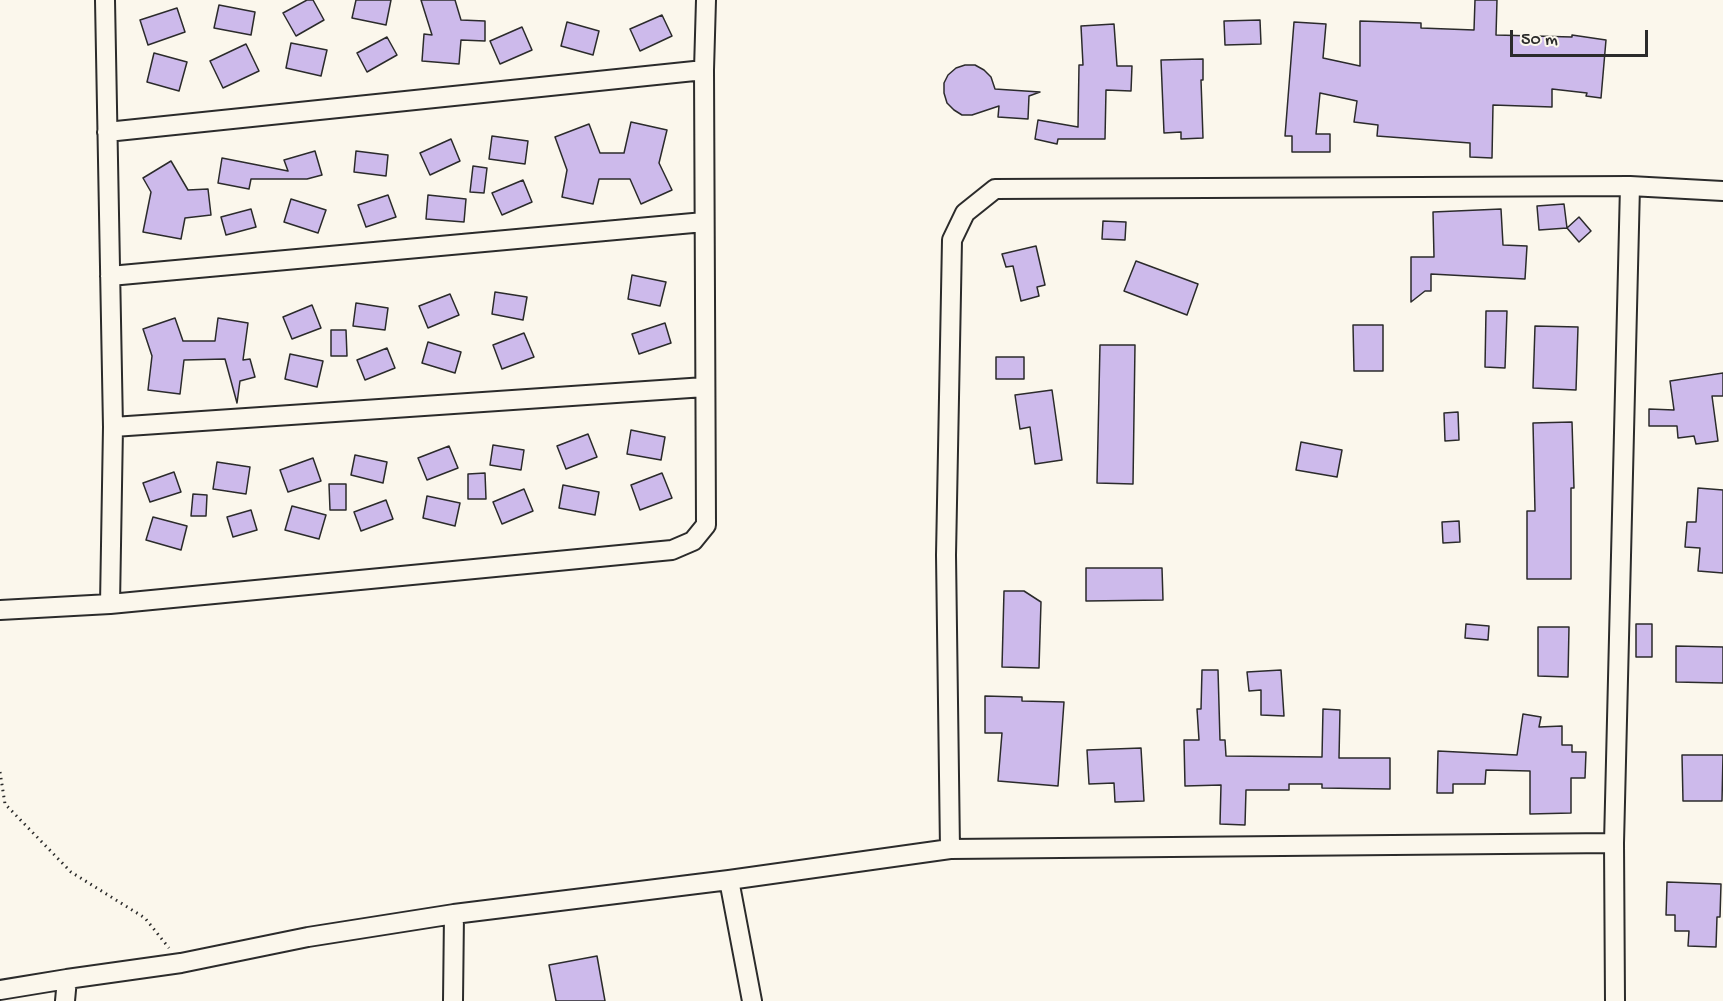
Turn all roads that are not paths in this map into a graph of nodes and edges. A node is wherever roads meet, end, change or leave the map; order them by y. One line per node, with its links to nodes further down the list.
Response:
1 (105, 0): 4 (street)
2 (706, 0): 3 (street)
3 (704, 70): 4 (street); 7 (street)
4 (107, 132): 8 (street)
5 (1630, 186): 6 (street); 13 (street); 14 (street)
6 (1723, 191)
7 (704, 222): 8 (street); 9 (street)
8 (110, 276): 10 (street)
9 (705, 387): 10 (street); 11 (street)
10 (113, 427): 11 (street)
11 (110, 604): 12 (street)
12 (0, 610)
13 (1614, 843): 14 (street); 22 (street)
14 (950, 849): 15 (street)
15 (729, 880): 16 (street); 21 (street)
16 (454, 914): 17 (street); 20 (street)
17 (67, 979): 18 (street); 19 (street)
18 (0, 990)
19 (65, 1001)
20 (453, 1001)
21 (752, 1001)
22 (1615, 1001)

